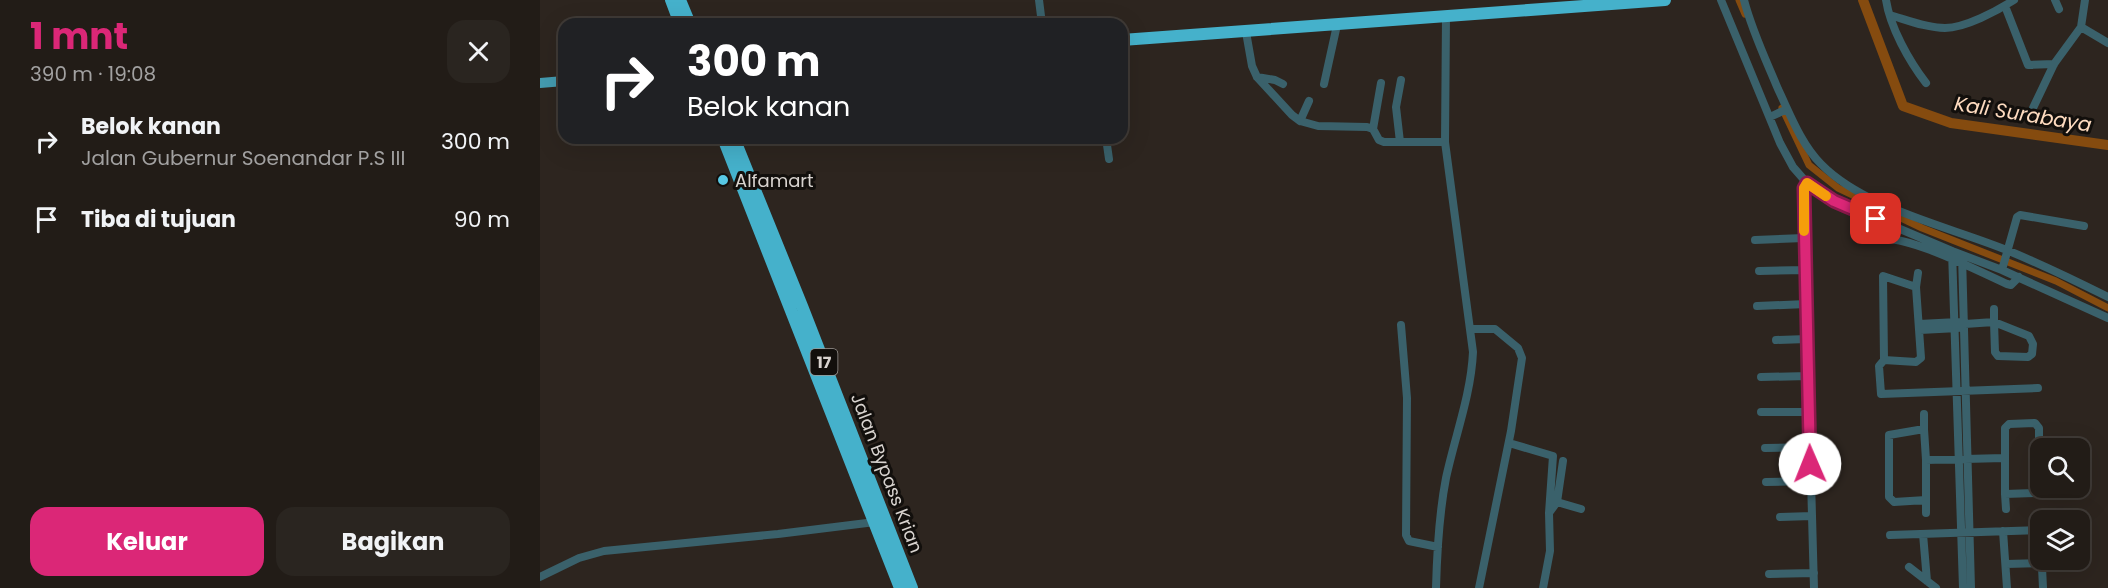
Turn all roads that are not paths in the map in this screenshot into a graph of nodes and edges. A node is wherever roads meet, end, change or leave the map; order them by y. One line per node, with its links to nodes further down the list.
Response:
1 (1039, 0): 17 (street)
2 (1665, 0): 10 (highway)
3 (1721, 0): 35 (street)
4 (1744, 0): 34 (street)
5 (1886, 0): 13 (street)
6 (2014, 0): 11 (street)
7 (2055, 0): 12 (street)
8 (2085, 0): 19 (street)
9 (675, 3): 15 (highway); 16 (highway)
10 (1562, 4): 14 (highway)
11 (2001, 5): 13 (street); 23 (street)
12 (2059, 9)
13 (1890, 15): 27 (street)
14 (1446, 16): 18 (highway); 39 (street)
15 (678, 18)
16 (686, 18)
17 (1041, 18)
18 (1337, 25): 20 (highway); 31 (street)
19 (2081, 27): 22 (street); 23 (street)
20 (1246, 32): 21 (highway); 24 (street)
21 (1128, 40)
22 (2108, 43)
23 (2054, 64): 33 (street)
24 (1257, 77): 30 (street); 36 (street)
25 (1401, 80): 38 (street)
26 (558, 82): 28 (main road)
27 (1926, 82)
28 (540, 83)
29 (1381, 83): 37 (street)
30 (1283, 84)
31 (1324, 84)
32 (1309, 100): 36 (street)
33 (2033, 108)
34 (1786, 110): 35 (street); 45 (street)
35 (1772, 116): 44 (street)
36 (1300, 121): 37 (street)
37 (1373, 129): 38 (street)
38 (1400, 142): 39 (street)
39 (1445, 142): 69 (street)
40 (725, 144): 99 (highway, Jalan Bypass Krian / 17)
41 (737, 144): 113 (highway, Jalan Bypass Krian / 17)
42 (1107, 144): 43 (street)
43 (1109, 159)
44 (1807, 183): 47 (street); 48 (street)
45 (1909, 216): 47 (street); 51 (street)
46 (2084, 226): 51 (street)
47 (1904, 229): 52 (street)
48 (1804, 238): 49 (street); 55 (street)
49 (1755, 240)
50 (1879, 240): 52 (street)
51 (2008, 252): 54 (street); 60 (street)
52 (1953, 256): 53 (street); 67 (street)
53 (1962, 259): 54 (street); 58 (street); 67 (street)
54 (2002, 268): 58 (street)
55 (1805, 270): 56 (street); 61 (street)
56 (1759, 271)
57 (1918, 273): 59 (street)
58 (2019, 277): 64 (street)
59 (1916, 287): 68 (street); 72 (street)
60 (2108, 297)
61 (1806, 304): 62 (street); 70 (street)
62 (1757, 306)
63 (1994, 309): 65 (street)
64 (2108, 318)
65 (1994, 322): 65 (street); 67 (street)
66 (1401, 325): 105 (street)
67 (1961, 325): 68 (street); 76 (street)
68 (1919, 327): 72 (street)
69 (1471, 329): 81 (street); 105 (street)
70 (1807, 339): 71 (street); 73 (street)
71 (1776, 340)
72 (1884, 360): 76 (street)
73 (1808, 376): 74 (street); 78 (street)
74 (1761, 377)
75 (2038, 388): 76 (street)
76 (1961, 392): 85 (street)
77 (1761, 412): 78 (street)
78 (1809, 412): 82 (street)
79 (1924, 414): 80 (street)
80 (1924, 429): 87 (street); 91 (street)
81 (1509, 443): 95 (street); 115 (street)
82 (1810, 447): 83 (street); 88 (street)
83 (1765, 448)
84 (2004, 458): 85 (street); 90 (street); 90 (street)
85 (1963, 459): 87 (street); 102 (street)
86 (1563, 460): 92 (street)
87 (1926, 460): 91 (street)
88 (1811, 481): 89 (street); 97 (street)
89 (1766, 482)
90 (2005, 494): 93 (street)
91 (1926, 500): 96 (street)
92 (1557, 502): 94 (street); 95 (street)
93 (2006, 508)
94 (1581, 509)
95 (1549, 513): 116 (street)
96 (1926, 513)
97 (1812, 516): 98 (street); 108 (street)
98 (1780, 517)
99 (875, 522): 110 (street); 112 (highway, Jalan Bypass Krian / 17)
100 (2030, 530): 101 (street)
101 (2003, 531): 102 (street); 106 (street)
102 (1965, 532): 103 (street); 119 (street); 120 (street)
103 (1923, 534): 104 (street); 111 (street)
104 (1890, 535)
105 (1438, 547): 114 (street)
106 (2006, 564): 121 (street); 122 (street)
107 (1909, 567): 111 (street)
108 (1814, 573): 109 (street); 117 (street)
109 (1769, 574)
110 (540, 577)
111 (1927, 581): 118 (street)
112 (900, 588)
113 (912, 588)
114 (1436, 588)
115 (1479, 588)
116 (1543, 588)
117 (1814, 588)
118 (1936, 588)
119 (1963, 588)
120 (1971, 588)
121 (2007, 588)
122 (2043, 588)

